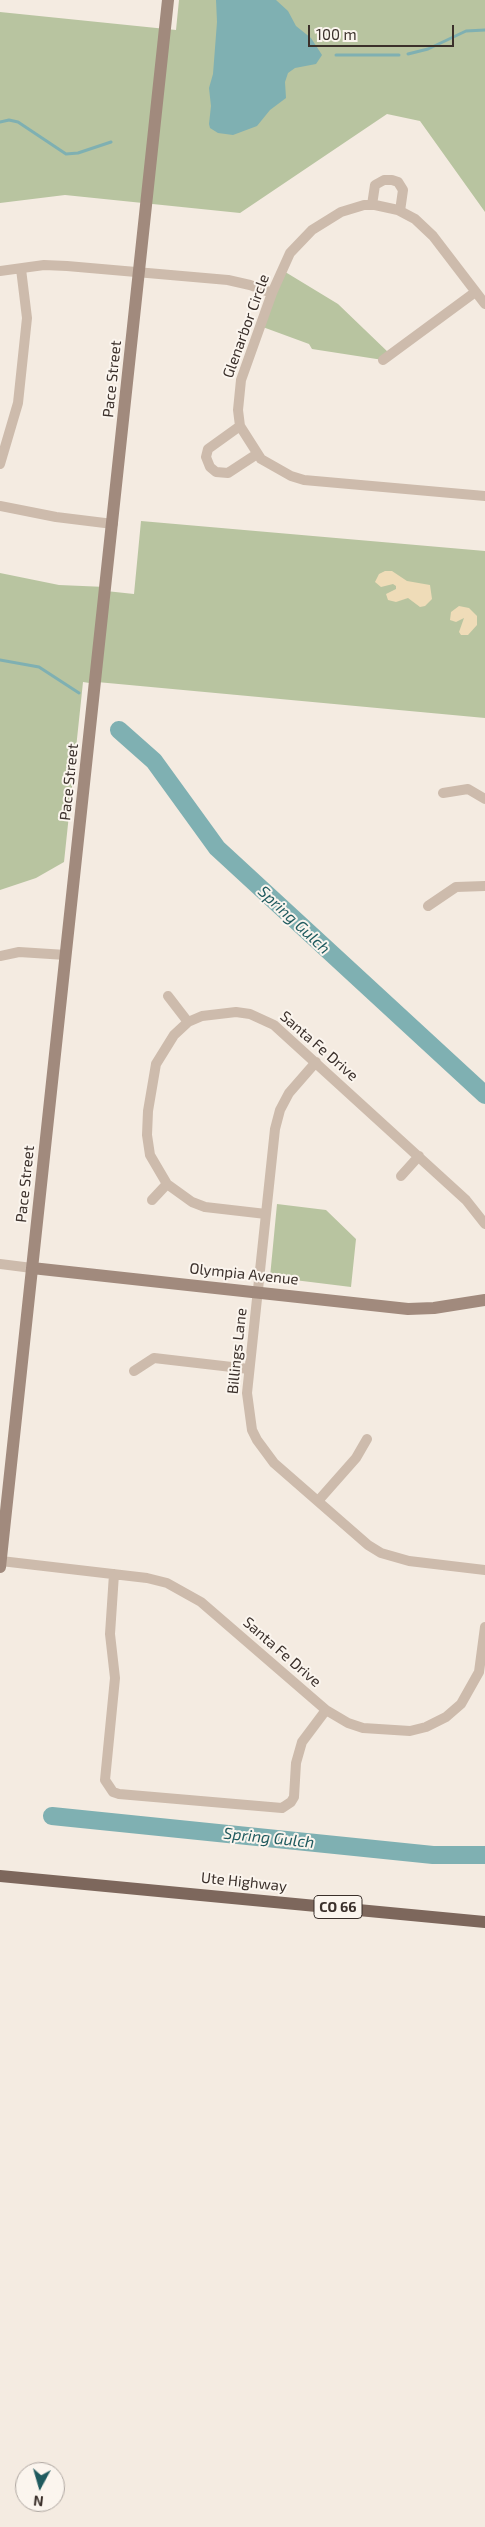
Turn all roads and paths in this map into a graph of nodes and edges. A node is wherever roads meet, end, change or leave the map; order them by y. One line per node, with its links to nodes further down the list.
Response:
1 (168, 0): 6 (main road, Pace Street)
2 (372, 205): 3 (street, Glenarbor Circle); 3 (street); 7 (street, Glenarbor Circle)
3 (400, 210): 8 (street, Glenarbor Circle)
4 (21, 268): 5 (street); 6 (street); 13 (street)
5 (0, 270)
6 (140, 272): 7 (street); 16 (main road, Pace Street)
7 (272, 293): 11 (street, Glenarbor Circle)
8 (474, 293): 9 (street, Glenarbor Circle); 10 (street)
9 (485, 304)
10 (383, 360)
11 (240, 426): 12 (street, Glenarbor Circle); 12 (street)
12 (257, 454): 14 (street, Glenarbor Circle)
13 (0, 464)
14 (485, 496)
15 (0, 506): 16 (street)
16 (113, 524): 21 (main road, Pace Street)
17 (443, 793): 18 (street)
18 (485, 799)
19 (485, 886): 20 (street)
20 (428, 906)
21 (66, 955): 22 (street); 33 (main road, Pace Street)
22 (0, 956)
23 (168, 996): 24 (street)
24 (188, 1022): 25 (street, Santa Fe Drive); 28 (street, Santa Fe Drive)
25 (316, 1062): 26 (street, Santa Fe Drive); 30 (street, Billings Lane)
26 (419, 1156): 27 (street); 31 (street, Santa Fe Drive)
27 (401, 1176)
28 (167, 1184): 29 (street); 30 (street, Santa Fe Drive)
29 (152, 1200)
30 (266, 1214): 34 (street, Billings Lane)
31 (485, 1224)
32 (0, 1264): 33 (street, Olympia Avenue)
33 (32, 1268): 34 (main road, Olympia Avenue); 40 (main road, Pace Street)
34 (258, 1292): 35 (main road, Olympia Avenue); 36 (street, Billings Lane)
35 (485, 1300)
36 (250, 1369): 37 (street); 39 (street, Billings Lane)
37 (134, 1371)
38 (368, 1439): 39 (street)
39 (318, 1501): 41 (street, Billings Lane)
40 (0, 1564): 42 (street, Santa Fe Drive)
41 (485, 1570)
42 (114, 1574): 44 (street, Santa Fe Drive); 44 (street)
43 (485, 1627): 44 (street, Santa Fe Drive)
44 (326, 1710)
45 (0, 1876): 46 (main road, Ute Highway / CO 66)
46 (485, 1922)

